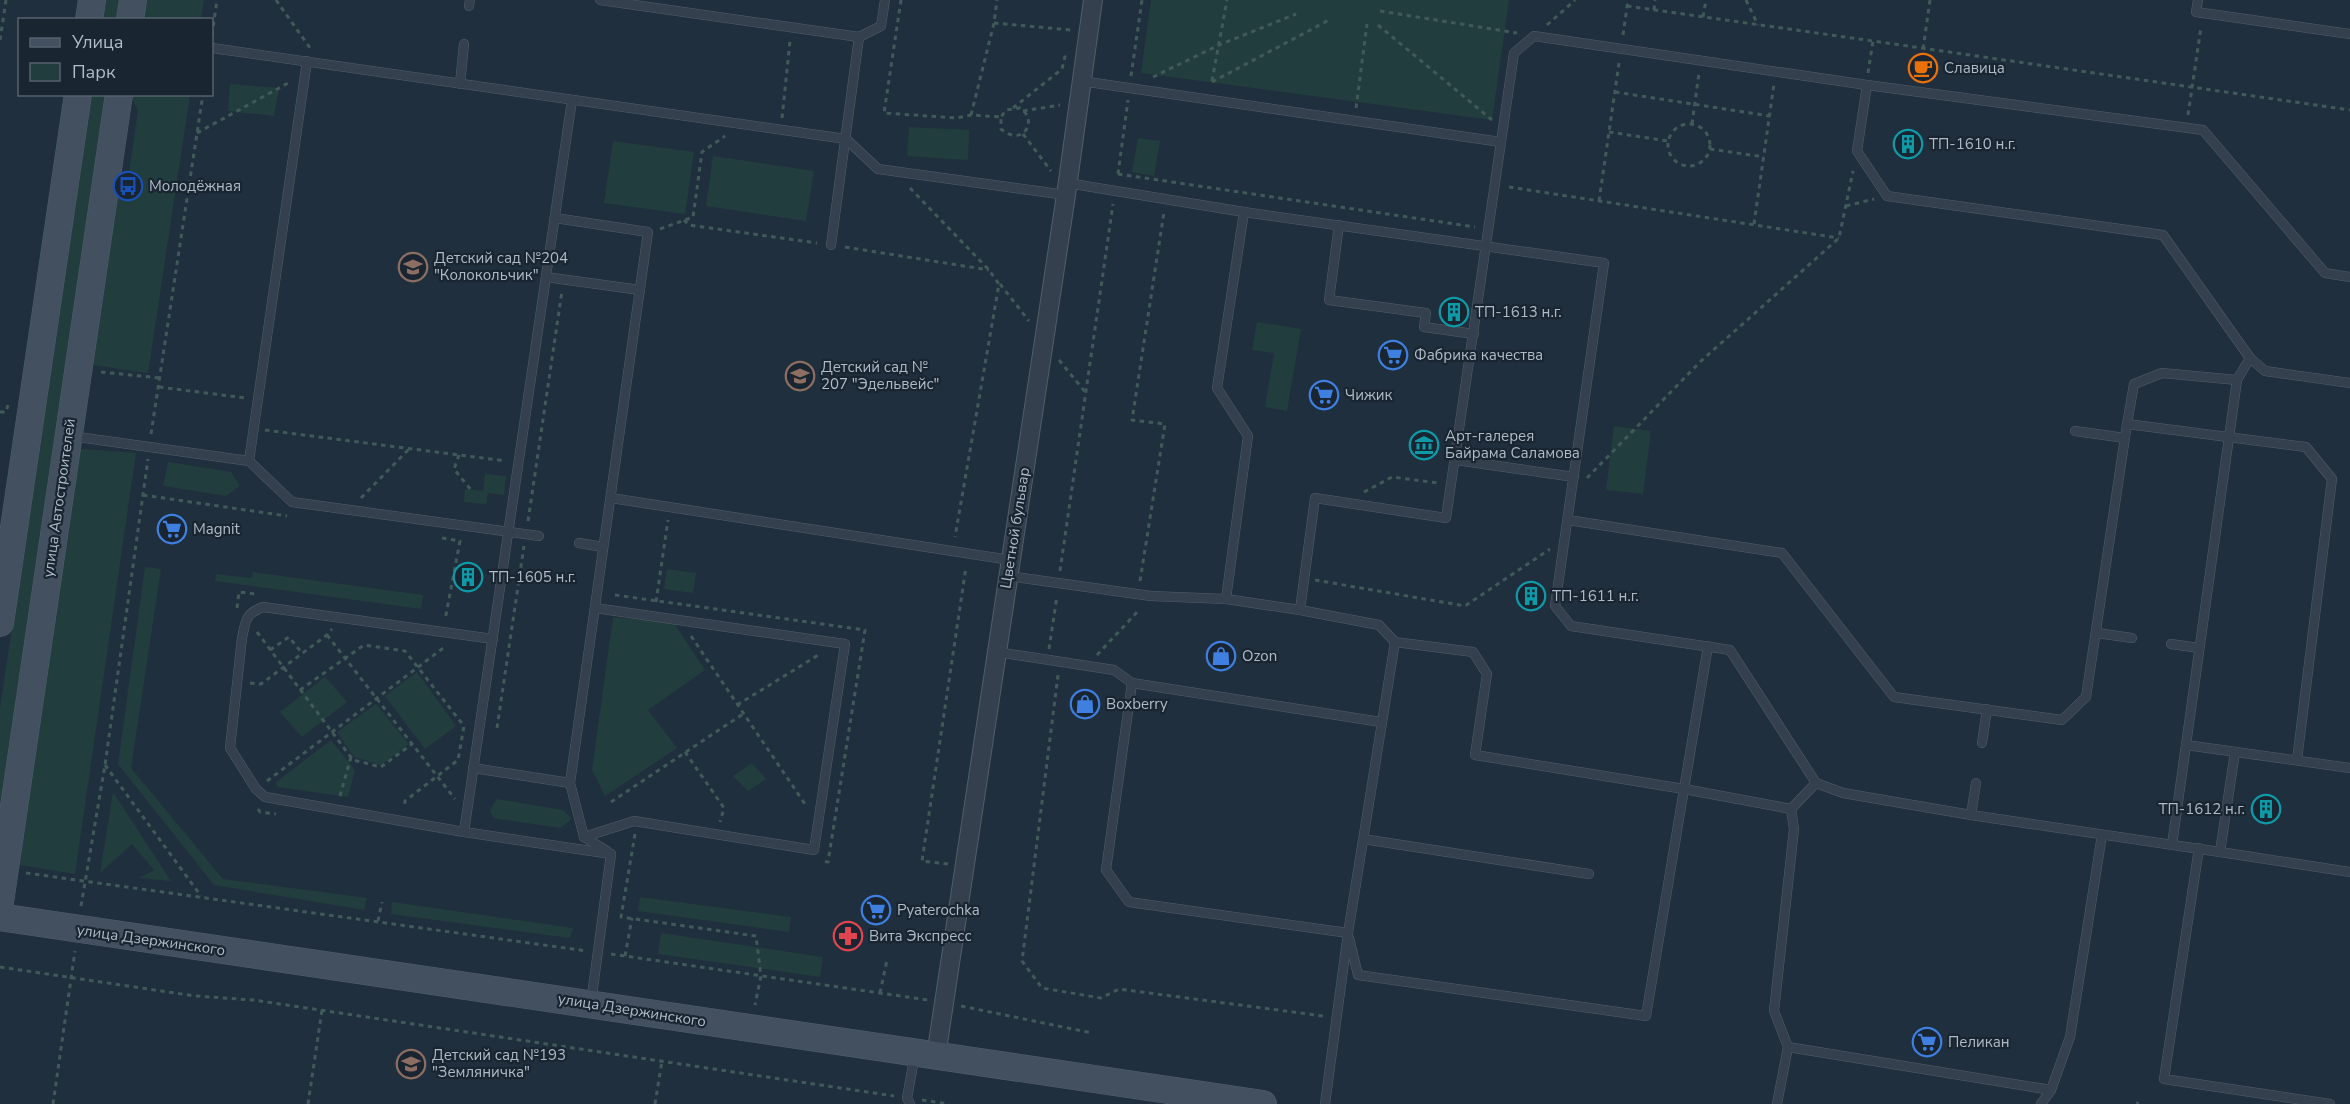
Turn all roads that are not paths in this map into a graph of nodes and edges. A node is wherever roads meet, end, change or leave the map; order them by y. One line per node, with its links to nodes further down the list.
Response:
1 (92, 0): 8 (main road)
2 (133, 0): 9 (main road)
3 (600, 0): 7 (lane)
4 (885, 0): 11 (lane)
5 (1093, 0): 15 (street, Цветной бульвар)
6 (2198, 0): 10 (lane)
7 (669, 4): 11 (lane)
8 (89, 18)
9 (130, 18)
10 (2350, 34)
11 (859, 37): 21 (lane)
12 (464, 44): 16 (lane)
13 (213, 48): 14 (lane)
14 (303, 61): 16 (lane); 42 (lane)
15 (1081, 81): 22 (lane); 23 (street, Цветной бульвар)
16 (460, 84): 20 (lane)
17 (1867, 85): 22 (lane); 29 (lane); 33 (lane)
18 (78, 96): 50 (main road)
19 (119, 96): 38 (main road, улица Автостроителей)
20 (572, 100): 21 (lane); 25 (lane)
21 (846, 139): 23 (lane); 27 (lane)
22 (1501, 142): 28 (lane)
23 (1067, 185): 24 (lane); 51 (street, Цветной бульвар)
24 (1244, 212): 26 (lane); 53 (lane)
25 (555, 218): 30 (lane); 31 (lane)
26 (1339, 225): 28 (lane); 32 (lane)
27 (831, 245)
28 (1486, 246): 32 (lane); 43 (lane)
29 (2350, 277)
30 (546, 278): 31 (lane); 46 (lane)
31 (640, 290): 44 (lane)
32 (1474, 334): 41 (lane)
33 (2250, 358): 34 (lane); 35 (lane)
34 (2237, 380): 36 (lane); 39 (lane)
35 (2350, 383)
36 (2127, 424): 39 (lane); 40 (lane)
37 (2075, 431): 40 (lane)
38 (69, 436): 42 (lane); 90 (main road, улица Автостроителей)
39 (2229, 437): 63 (lane); 71 (lane)
40 (2125, 438): 57 (lane)
41 (1456, 460): 43 (lane); 55 (lane)
42 (249, 461): 46 (lane)
43 (1574, 477): 45 (lane)
44 (611, 498): 49 (lane); 51 (lane)
45 (1568, 520): 62 (lane); 66 (lane)
46 (508, 532): 47 (lane); 59 (lane)
47 (539, 536)
48 (579, 543): 49 (lane)
49 (603, 547): 54 (lane)
50 (5, 554): 52 (main road)
51 (1009, 568): 53 (lane); 64 (street, Цветной бульвар)
52 (3, 589): 56 (main road)
53 (1226, 598): 55 (lane)
54 (595, 608): 74 (lane); 82 (lane)
55 (1300, 610): 60 (lane)
56 (0, 623)
57 (2097, 633): 58 (lane); 66 (lane)
58 (2132, 638)
59 (493, 639): 72 (lane); 80 (lane)
60 (1395, 642): 67 (lane); 77 (lane)
61 (2171, 644): 63 (lane)
62 (1708, 646): 75 (lane); 77 (lane)
63 (2199, 648): 69 (lane)
64 (997, 652): 65 (lane); 95 (street, Цветной бульвар)
65 (1132, 683): 67 (lane); 92 (lane)
66 (1987, 709): 68 (lane)
67 (1381, 722): 83 (lane)
68 (1982, 743)
69 (2186, 745): 70 (lane); 84 (lane)
70 (2235, 752): 71 (lane); 86 (lane)
71 (2297, 760): 73 (lane)
72 (473, 768): 74 (lane); 80 (lane)
73 (2350, 768)
74 (570, 783): 82 (lane)
75 (1815, 783): 78 (lane); 79 (lane)
76 (1976, 783): 79 (lane)
77 (1684, 789): 78 (lane); 92 (lane)
78 (1791, 809): 94 (lane)
79 (1971, 814): 81 (lane)
80 (464, 832): 87 (lane)
81 (2102, 835): 84 (lane); 96 (lane)
82 (584, 837): 87 (lane)
83 (1363, 839): 89 (lane); 92 (lane)
84 (2172, 844): 85 (lane)
85 (2199, 848): 86 (lane); 102 (lane)
86 (2220, 852): 88 (lane)
87 (612, 854): 93 (lane)
88 (2350, 872)
89 (1589, 874)
90 (0, 902)
91 (0, 917): 93 (main road, улица Дзержинского)
92 (1348, 933): 99 (lane)
93 (591, 1003): 95 (main road, улица Дзержинского)
94 (1788, 1047): 96 (lane); 100 (lane)
95 (925, 1054): 97 (lane); 98 (main road, улица Дзержинского)
96 (2051, 1090): 101 (lane)
97 (909, 1101)
98 (1254, 1103)
99 (1325, 1104)
100 (1777, 1104)
101 (2041, 1104)
102 (2330, 1104)

